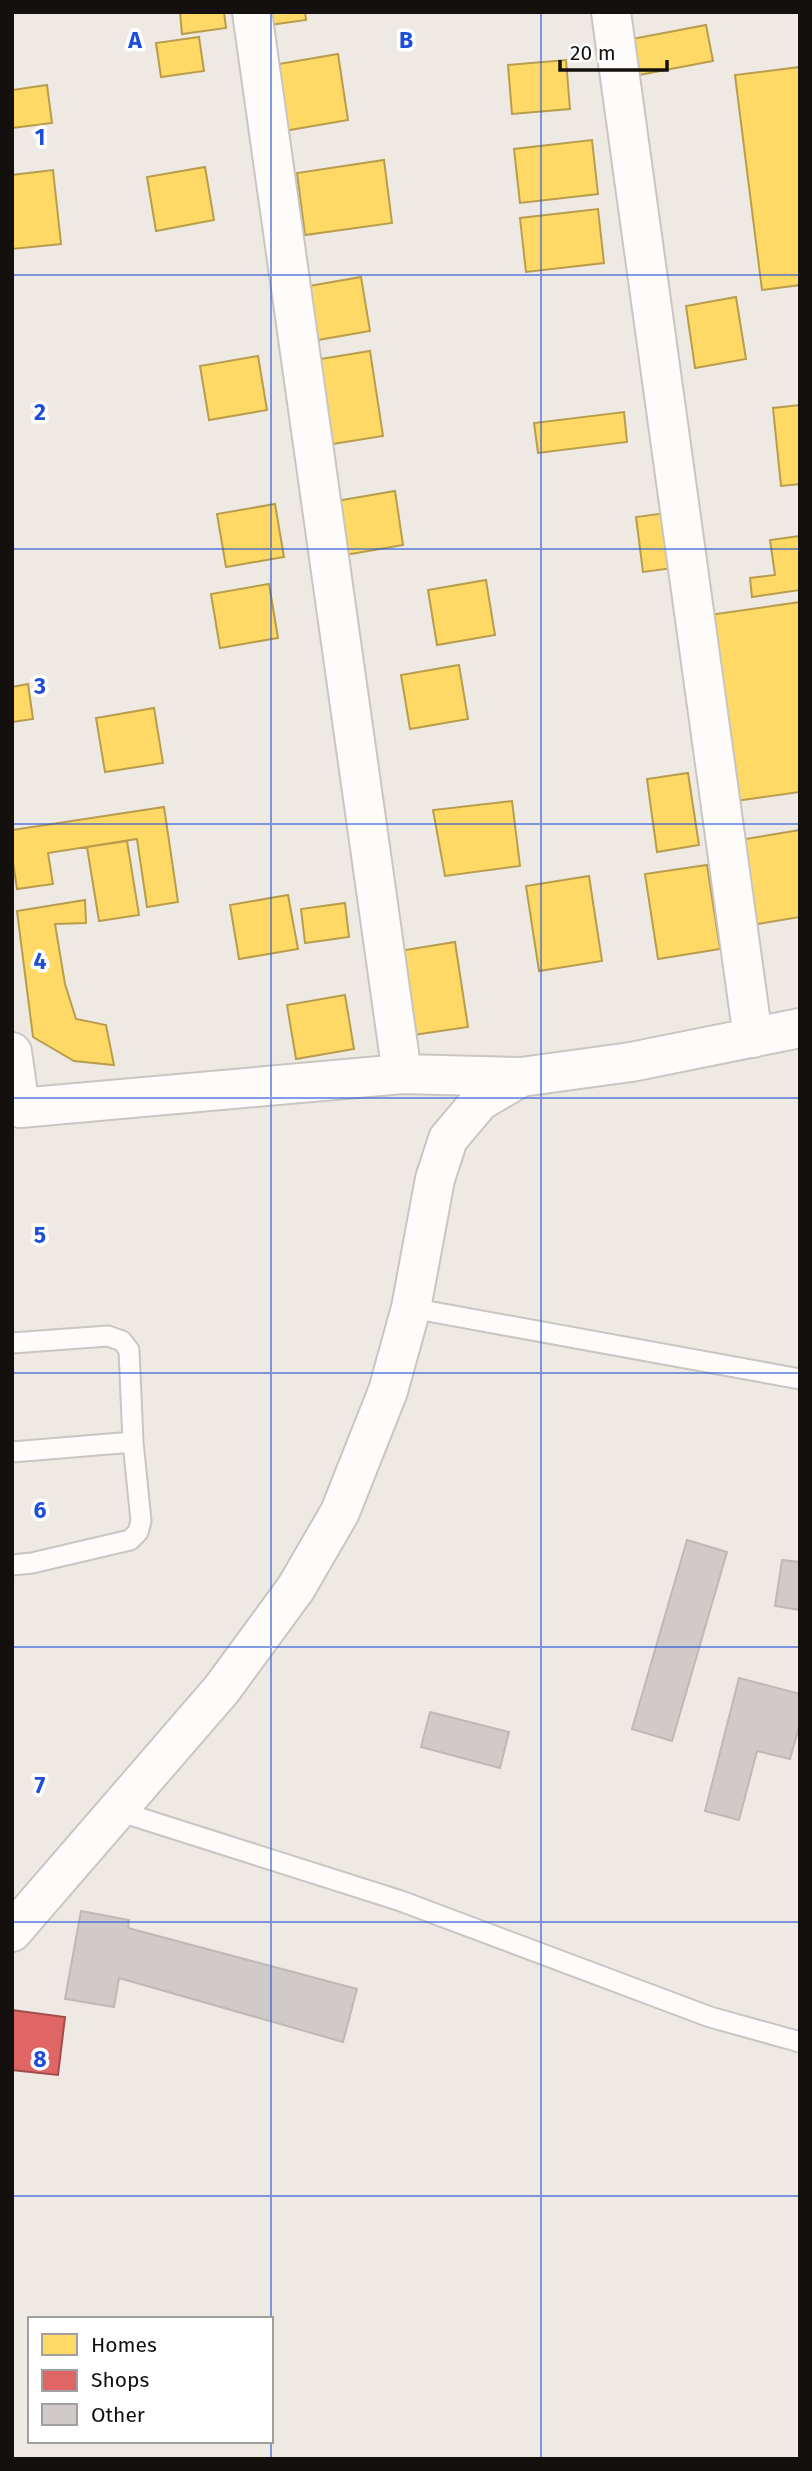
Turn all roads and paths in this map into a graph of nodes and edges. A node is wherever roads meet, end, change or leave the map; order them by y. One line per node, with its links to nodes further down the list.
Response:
1 (252, 12): 6 (street)
2 (611, 12): 4 (street)
3 (800, 1028): 4 (street)
4 (752, 1038): 7 (street)
5 (12, 1052): 8 (street)
6 (401, 1074): 7 (street); 8 (street)
7 (521, 1077): 9 (street)
8 (16, 1109)
9 (411, 1308): 11 (lane); 15 (street)
10 (12, 1343): 12 (lane)
11 (800, 1379)
12 (133, 1442): 13 (lane); 14 (lane)
13 (12, 1452)
14 (12, 1564)
15 (118, 1811): 16 (street); 17 (lane)
16 (12, 1932)
17 (800, 2042)

